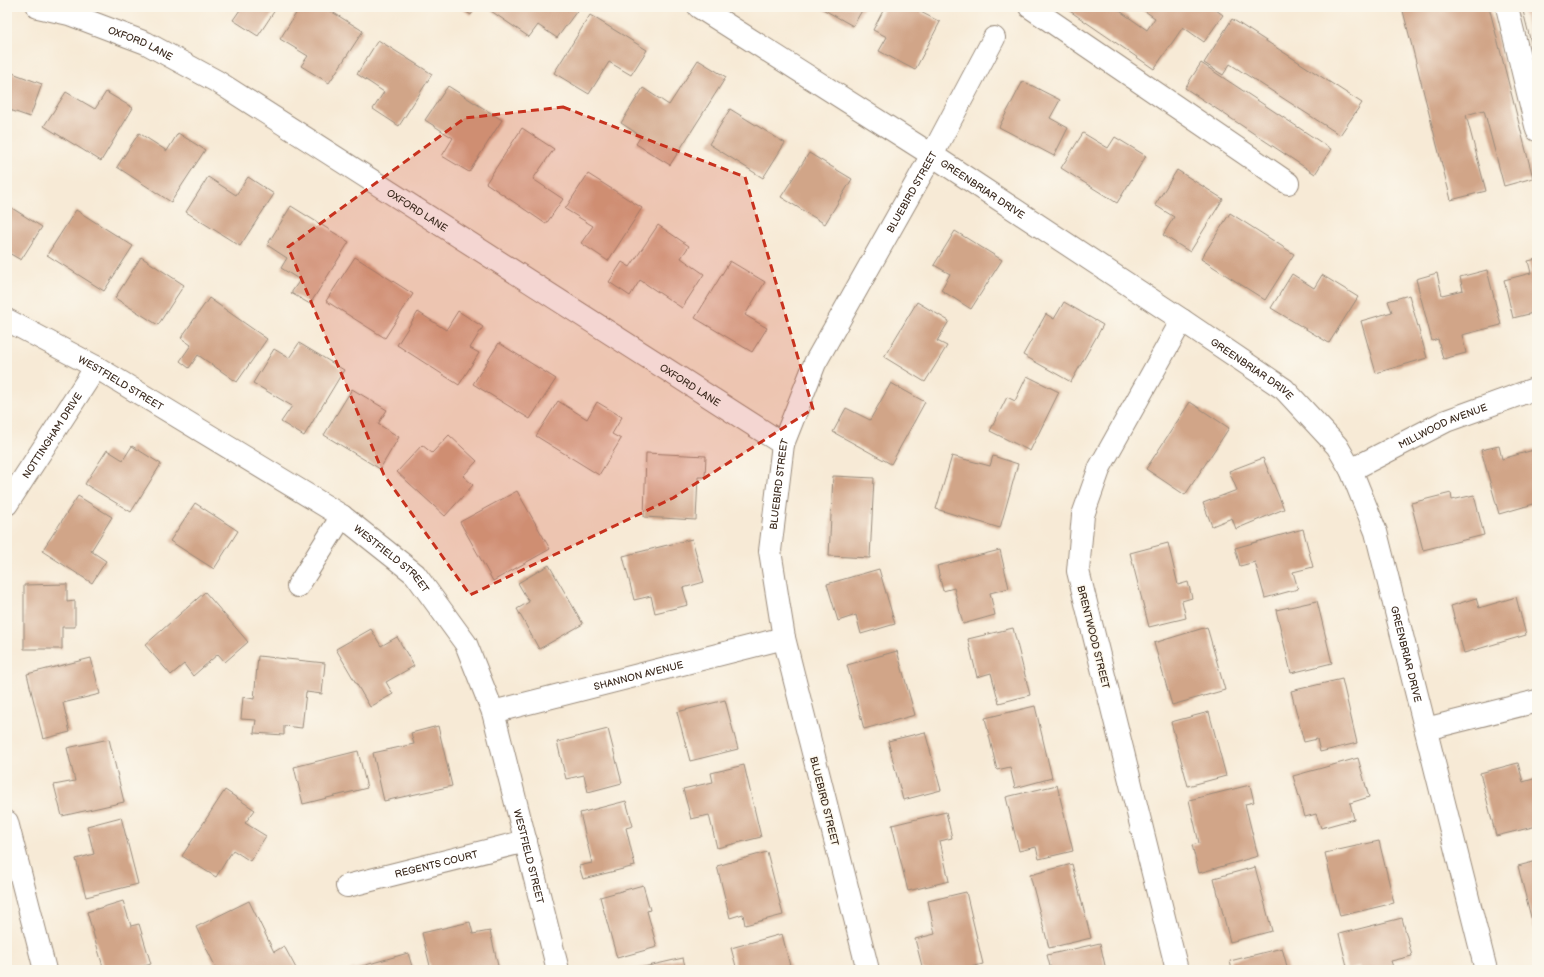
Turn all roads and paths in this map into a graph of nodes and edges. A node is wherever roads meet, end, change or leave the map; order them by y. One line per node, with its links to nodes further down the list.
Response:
1 (38, 7): 13 (street, OXFORD LANE)
2 (699, 7): 7 (street, GREENBRIAR DRIVE)
3 (1030, 7): 8 (street)
4 (1507, 7): 6 (street)
5 (994, 38): 7 (street, BLUEBIRD STREET)
6 (1537, 130)
7 (932, 155): 10 (street, GREENBRIAR DRIVE); 13 (street, BLUEBIRD STREET)
8 (1288, 183)
9 (7, 320): 11 (street, WESTFIELD STREET)
10 (1182, 320): 14 (street, GREENBRIAR DRIVE); 28 (street, BRENTWOOD STREET)
11 (96, 366): 15 (street, NOTTINGHAM DRIVE); 16 (street, WESTFIELD STREET)
12 (1537, 388): 14 (street, MILLWOOD AVENUE)
13 (783, 444): 18 (street, BLUEBIRD STREET)
14 (1351, 470): 21 (street, GREENBRIAR DRIVE)
15 (7, 504)
16 (342, 516): 17 (street); 20 (street, WESTFIELD STREET)
17 (298, 586)
18 (784, 638): 20 (street, SHANNON AVENUE); 27 (street, BLUEBIRD STREET)
19 (1537, 701): 21 (street)
20 (493, 712): 23 (street, WESTFIELD STREET)
21 (1426, 729): 29 (street, GREENBRIAR DRIVE)
22 (7, 822): 25 (street)
23 (526, 841): 24 (street, REGENTS COURT); 26 (street, WESTFIELD STREET)
24 (347, 886)
25 (44, 970)
26 (558, 970)
27 (868, 970)
28 (1177, 970)
29 (1486, 970)

